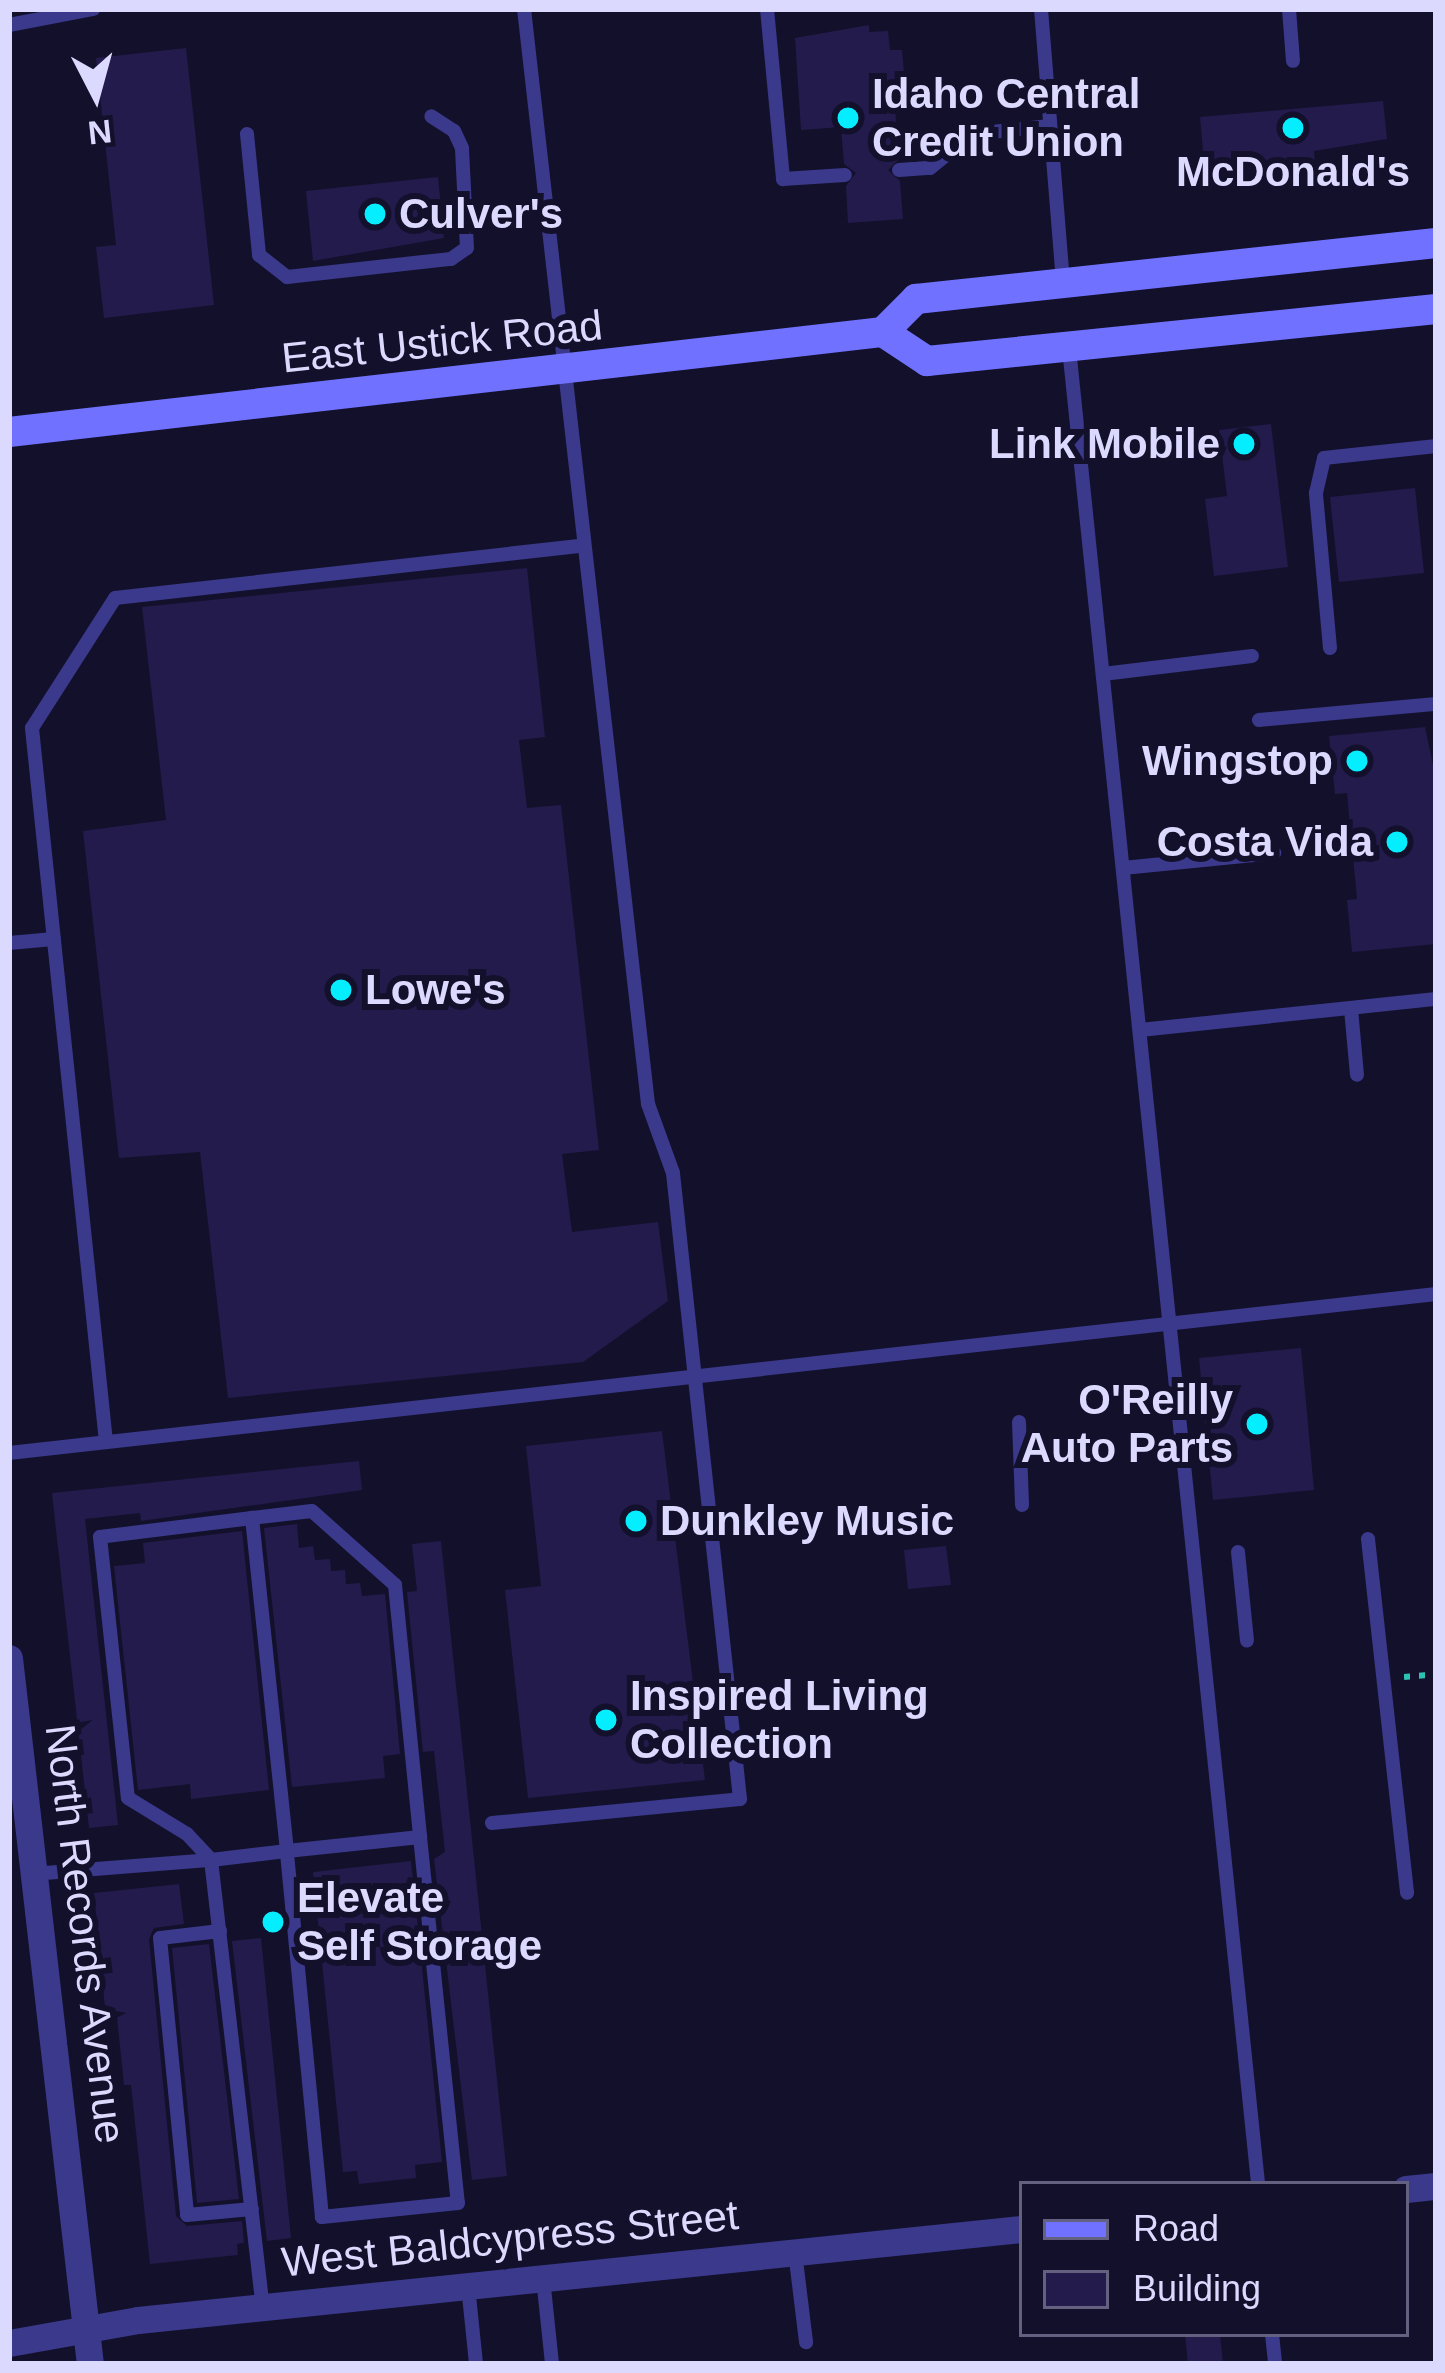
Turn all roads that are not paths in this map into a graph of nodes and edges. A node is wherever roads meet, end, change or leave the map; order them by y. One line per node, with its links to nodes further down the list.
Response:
1 (93, 9): 6 (lane)
2 (524, 9): 18 (lane)
3 (767, 9): 12 (lane)
4 (1041, 9): 9 (lane)
5 (1288, 9): 7 (lane)
6 (9, 25)
7 (1293, 62)
8 (431, 116): 10 (lane)
9 (1051, 126): 11 (lane); 14 (lane)
10 (247, 134)
11 (899, 170)
12 (845, 175)
13 (1436, 243): 14 (main road, East Ustick Road)
14 (1063, 285): 16 (main road, East Ustick Road)
15 (1436, 309): 17 (main road)
16 (883, 332): 17 (main road); 18 (main road, East Ustick Road)
17 (1069, 348): 24 (lane)
18 (563, 371): 19 (main road, East Ustick Road); 21 (lane)
19 (9, 432)
20 (1436, 446): 22 (lane)
21 (581, 546): 29 (lane); 37 (lane)
22 (1330, 648)
23 (1252, 656): 24 (lane)
24 (1103, 674): 28 (lane)
25 (1436, 704): 26 (lane)
26 (1259, 720)
27 (1274, 853): 28 (lane)
28 (1123, 868): 33 (lane)
29 (54, 939): 30 (lane); 39 (lane)
30 (9, 943)
31 (1436, 998): 32 (lane)
32 (1351, 1009): 33 (lane); 34 (lane)
33 (1140, 1030): 36 (lane)
34 (1357, 1076)
35 (1436, 1294): 36 (lane)
36 (1170, 1324): 37 (lane); 54 (lane)
37 (695, 1377): 39 (lane); 47 (lane)
38 (1019, 1422): 41 (lane)
39 (106, 1442): 40 (lane)
40 (9, 1453)
41 (1022, 1505)
42 (252, 1518): 48 (lane); 49 (lane); 50 (lane)
43 (1368, 1539): 52 (lane)
44 (1238, 1552): 45 (lane)
45 (1247, 1641)
46 (9, 1658): 51 (street, North Records Avenue)
47 (492, 1823)
48 (420, 1838): 49 (lane); 49 (lane)
49 (287, 1851): 50 (lane)
50 (211, 1860): 51 (lane); 53 (lane)
51 (32, 1874): 61 (street, North Records Avenue)
52 (1407, 1893)
53 (220, 1931): 55 (lane); 55 (lane)
54 (1258, 2181)
55 (252, 2209): 60 (lane)
56 (1019, 2229): 57 (street, West Baldcypress Street)
57 (795, 2252): 58 (street, West Baldcypress Street); 62 (lane)
58 (543, 2278): 59 (street, West Baldcypress Street); 66 (lane)
59 (467, 2286): 60 (street, West Baldcypress Street); 65 (lane)
60 (263, 2307): 61 (street, West Baldcypress Street)
61 (87, 2330): 63 (street, West Baldcypress Street); 64 (street, North Records Avenue)
62 (806, 2342)
63 (9, 2343)
64 (90, 2364)
65 (476, 2364)
66 (553, 2364)

